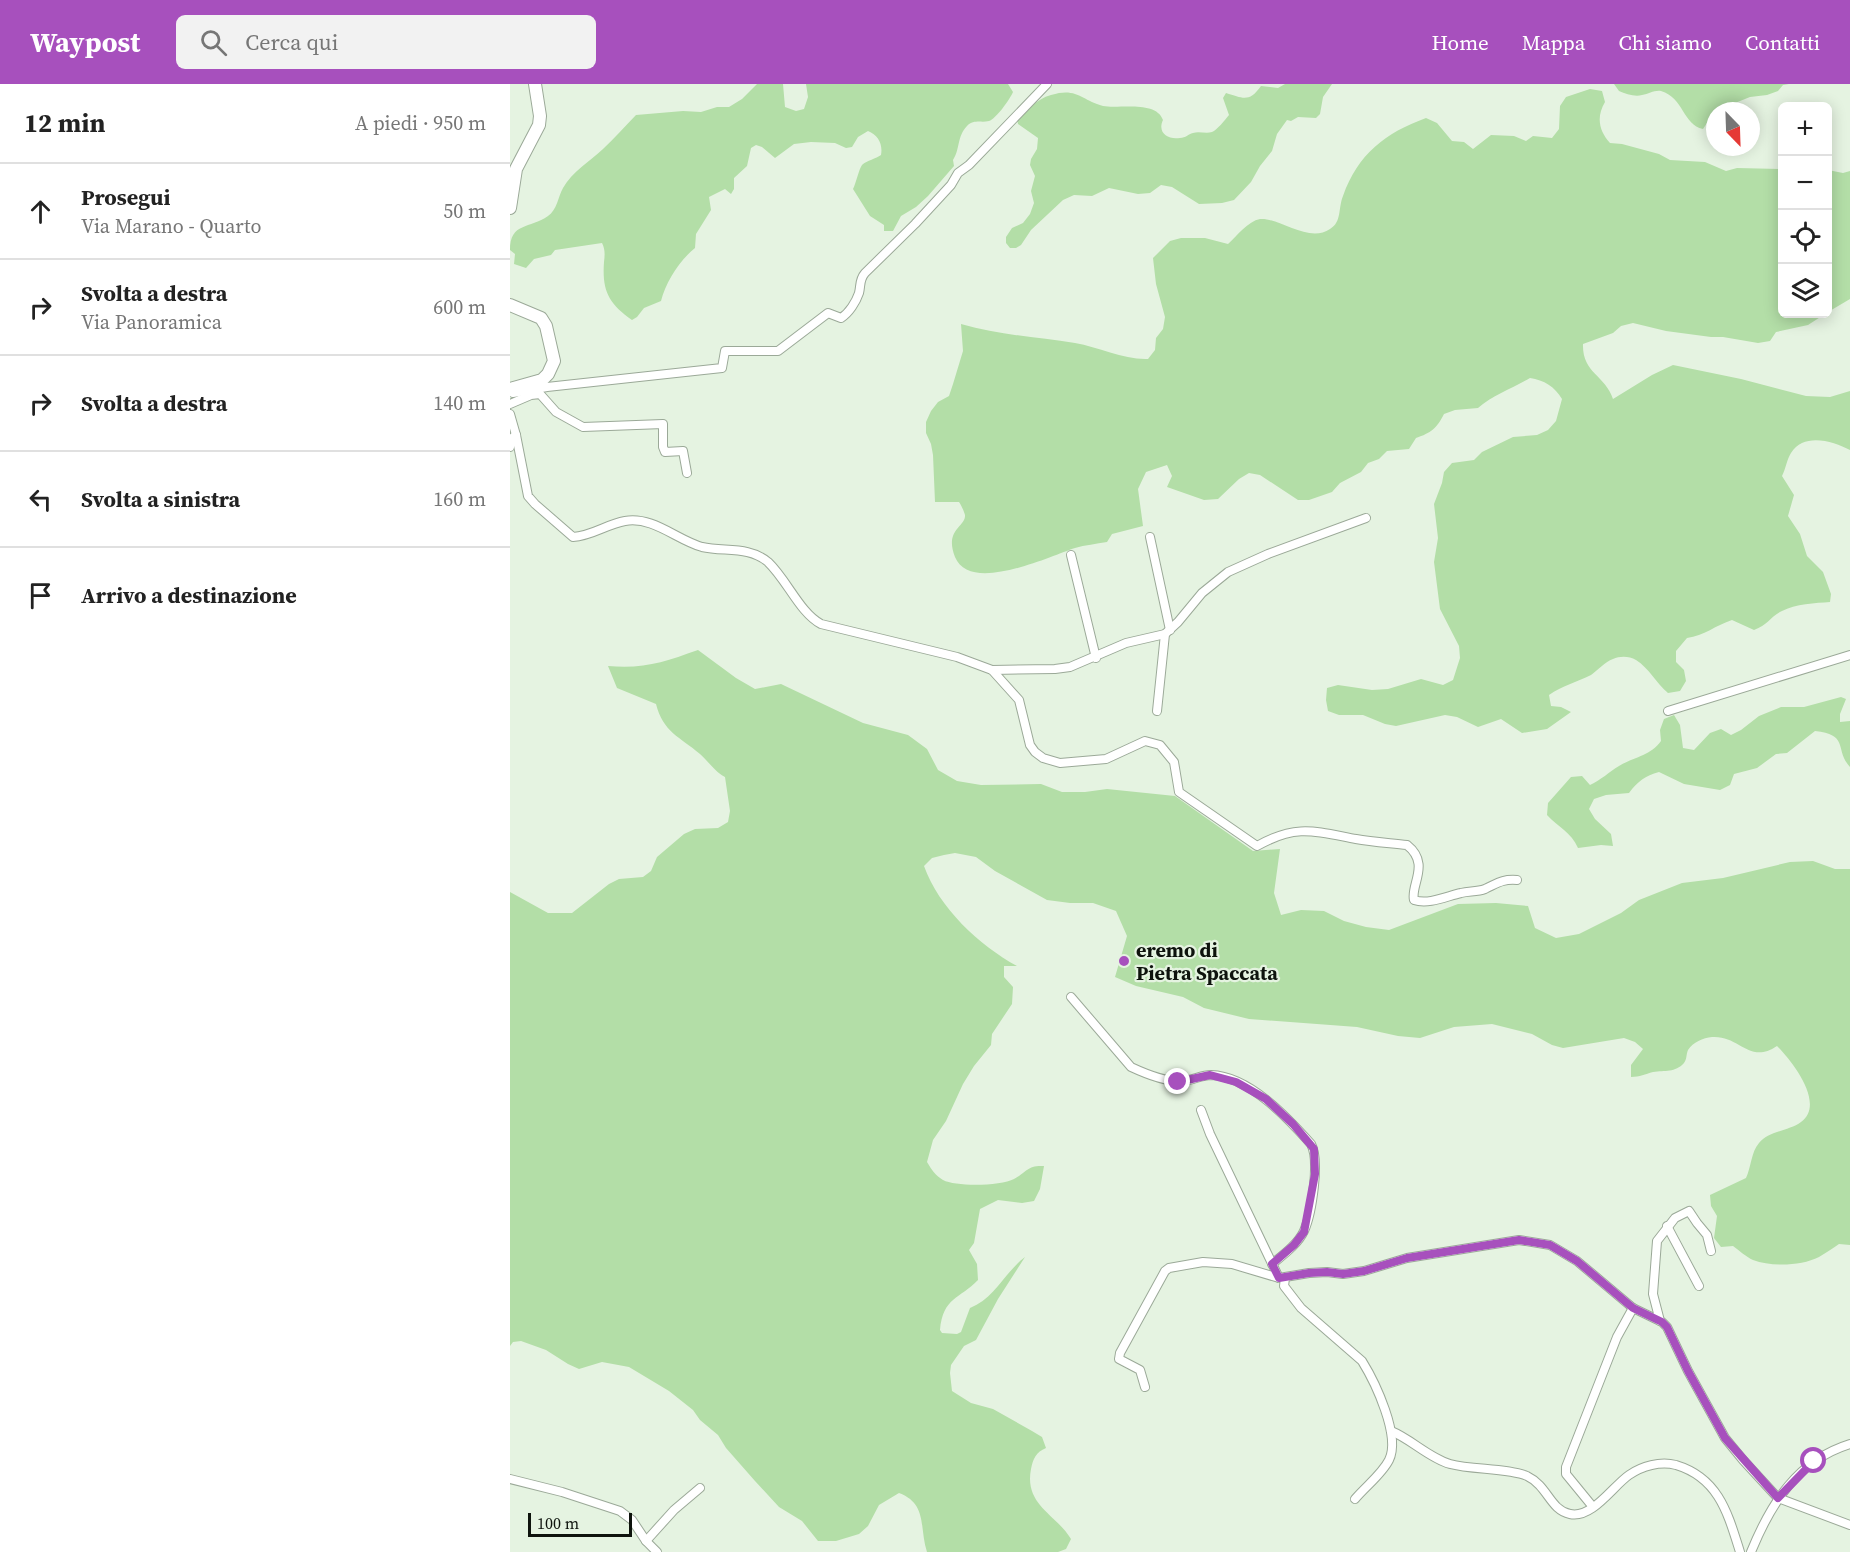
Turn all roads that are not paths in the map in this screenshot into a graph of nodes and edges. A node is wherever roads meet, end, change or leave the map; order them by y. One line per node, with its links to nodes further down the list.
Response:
1 (535, 84): 3 (street)
2 (1047, 84): 5 (street)
3 (510, 208)
4 (510, 305): 5 (street)
5 (510, 391)
6 (510, 405): 10 (street)
7 (510, 414): 8 (street)
8 (516, 435): 9 (street); 17 (street)
9 (510, 447)
10 (687, 473)
11 (1366, 518): 14 (street)
12 (1150, 537): 14 (street)
13 (1071, 555): 16 (street)
14 (1167, 632): 16 (street); 18 (street)
15 (1850, 655): 19 (street)
16 (1096, 658): 17 (street)
17 (992, 670): 20 (street)
18 (1157, 711)
19 (1668, 711)
20 (1517, 880)
21 (1071, 997): 25 (street)
22 (1201, 1110): 25 (street)
23 (1667, 1226): 24 (street); 27 (street); 29 (street)
24 (1711, 1251)
25 (1272, 1264): 26 (street)
26 (1282, 1278): 28 (street); 30 (street); 31 (street)
27 (1699, 1286)
28 (1633, 1308): 29 (street); 37 (street)
29 (1660, 1321): 35 (street)
30 (1145, 1387)
31 (1391, 1431): 36 (street); 37 (street)
32 (1850, 1444): 35 (street)
33 (510, 1479): 39 (street)
34 (700, 1488): 39 (street)
35 (1778, 1498): 38 (street); 42 (street)
36 (1355, 1499)
37 (1593, 1507): 41 (street)
38 (1850, 1525)
39 (646, 1541): 40 (street)
40 (657, 1552)
41 (1740, 1552)
42 (1751, 1552)

